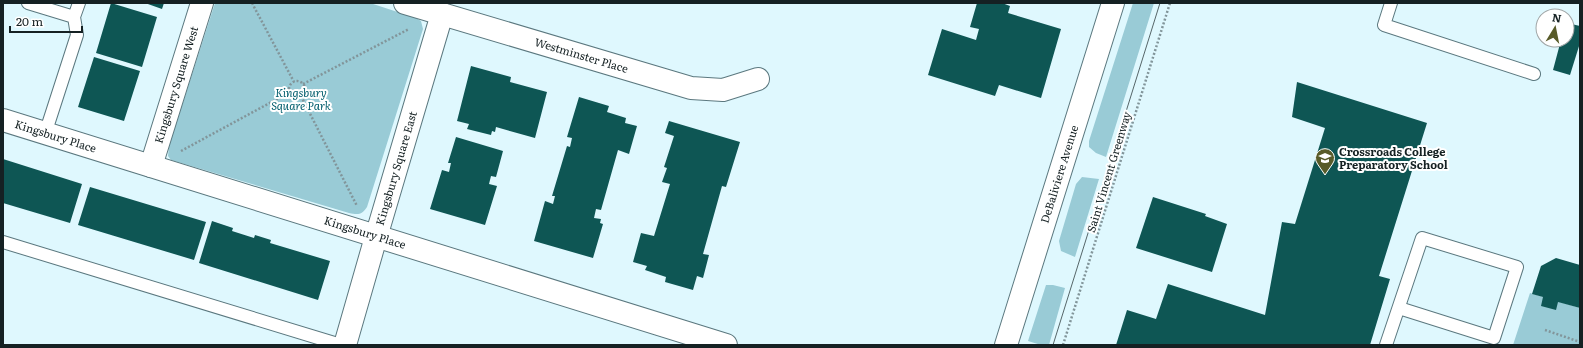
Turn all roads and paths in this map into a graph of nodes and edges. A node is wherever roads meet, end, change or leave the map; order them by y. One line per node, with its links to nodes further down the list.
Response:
1 (28, 3): 10 (lane)
2 (79, 3): 10 (lane)
3 (202, 3): 21 (street, Kingsbury Square West)
4 (252, 3): 14 (path)
5 (405, 3): 9 (street, Westminster Place)
6 (1114, 3): 31 (street, DeBaliviere Avenue)
7 (1170, 3): 32 (path, Saint Vincent Greenway)
8 (1391, 3): 12 (lane)
9 (442, 14): 13 (street, Westminster Place); 23 (street, Kingsbury Square East)
10 (74, 17): 19 (lane)
11 (414, 26): 15 (path)
12 (1534, 74)
13 (758, 78)
14 (294, 82): 15 (path); 16 (path)
15 (303, 84): 17 (path)
16 (290, 92): 17 (path); 20 (path)
17 (301, 96): 22 (path)
18 (3, 120): 19 (street, Kingsbury Place)
19 (45, 134): 21 (street, Kingsbury Place)
20 (179, 152)
21 (151, 166): 23 (street, Kingsbury Place)
22 (357, 206)
23 (376, 237): 29 (street, Kingsbury Square East); 30 (street, Kingsbury Place)
24 (3, 242): 28 (lane)
25 (1399, 308): 25 (lane); 33 (lane)
26 (1545, 330): 27 (path)
27 (1580, 342)
28 (341, 345)
29 (346, 345)
30 (726, 345)
31 (1006, 345)
32 (1063, 345)
33 (1386, 345)

